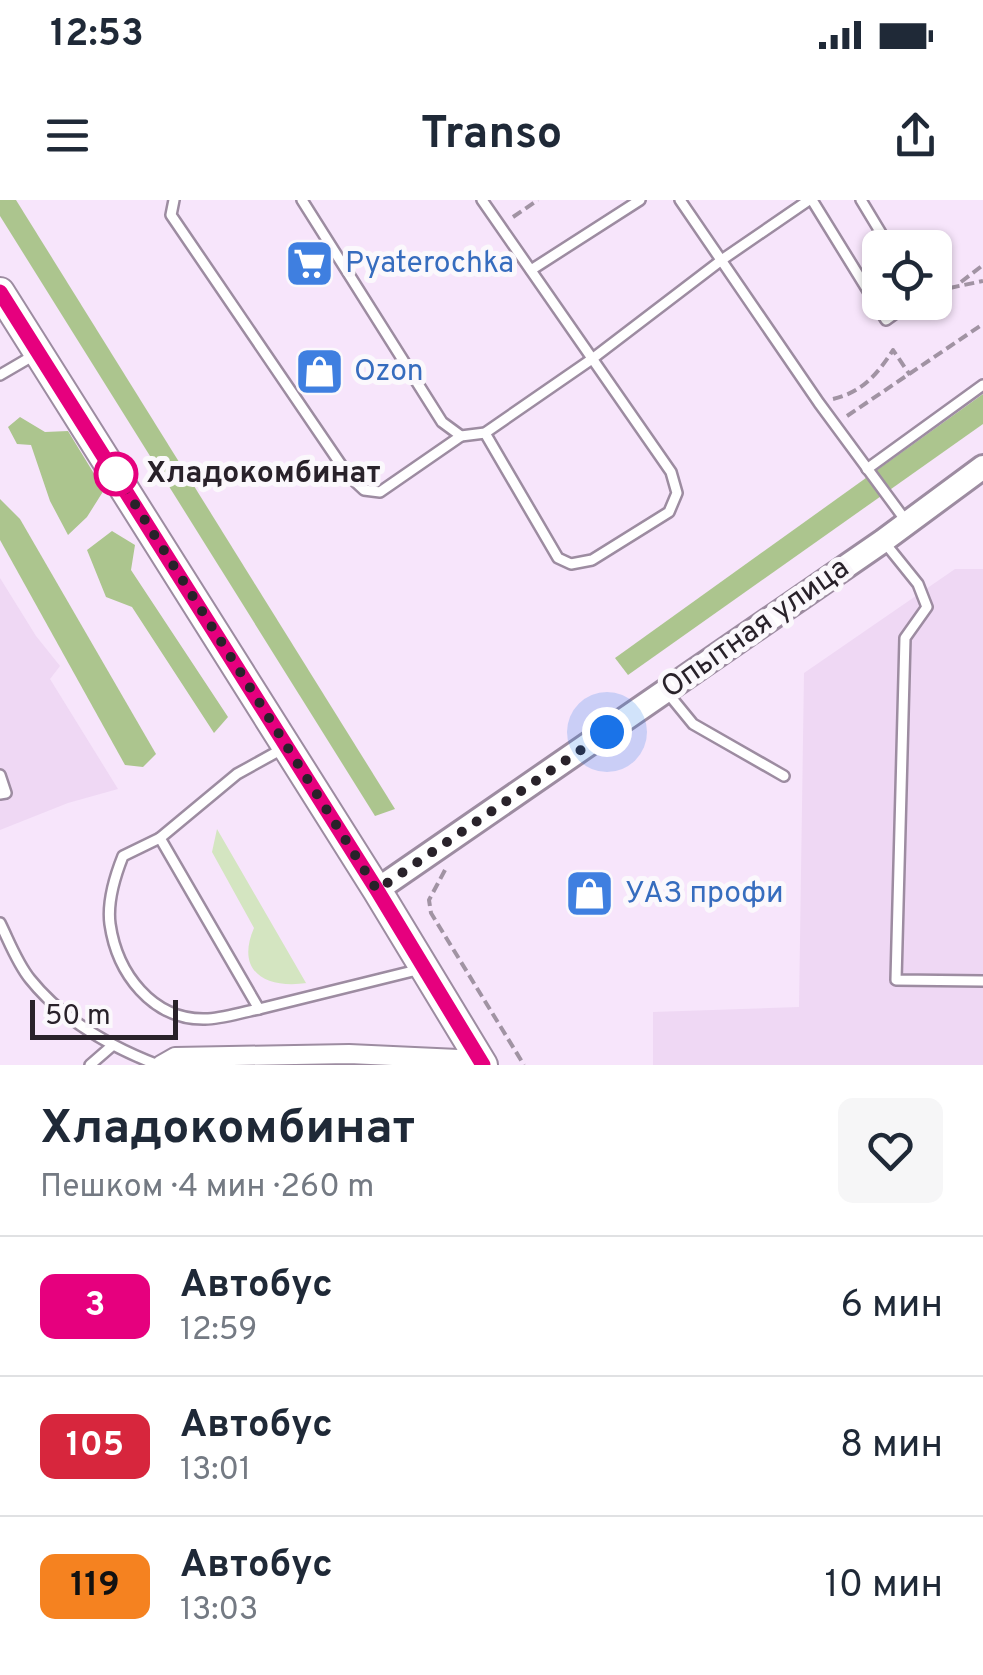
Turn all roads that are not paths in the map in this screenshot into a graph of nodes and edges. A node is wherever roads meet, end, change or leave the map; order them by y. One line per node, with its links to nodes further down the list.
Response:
1 (174, 200): 18 (lane)
2 (302, 200): 18 (lane)
3 (482, 200): 10 (lane)
4 (640, 200): 10 (lane)
5 (680, 200): 9 (lane)
6 (811, 200): 9 (lane); 11 (lane)
7 (861, 200): 8 (lane)
8 (879, 230)
9 (723, 259): 14 (lane); 20 (lane)
10 (531, 270): 14 (lane)
11 (862, 282)
12 (0, 292): 13 (main road)
13 (40, 352): 15 (lane); 24 (main road)
14 (592, 359): 17 (lane); 17 (lane)
15 (0, 375)
16 (983, 385): 20 (lane)
17 (485, 432): 18 (lane)
18 (461, 436)
19 (983, 467): 21 (street, Опытная улица)
20 (868, 469): 21 (lane)
21 (907, 523): 22 (street, Опытная улица)
22 (883, 541): 23 (street, Опытная улица); 32 (lane)
23 (666, 692): 26 (lane); 29 (street, Опытная улица)
24 (286, 747): 28 (lane); 29 (main road)
25 (0, 775): 27 (lane)
26 (784, 776)
27 (0, 794)
28 (160, 838): 33 (lane); 33 (lane)
29 (377, 890): 31 (main road)
30 (0, 923): 34 (lane)
31 (423, 968): 33 (lane); 35 (main road)
32 (983, 980)
33 (259, 1009)
34 (113, 1045): 36 (lane); 37 (lane)
35 (482, 1063): 37 (street)
36 (90, 1065)
37 (160, 1065)

